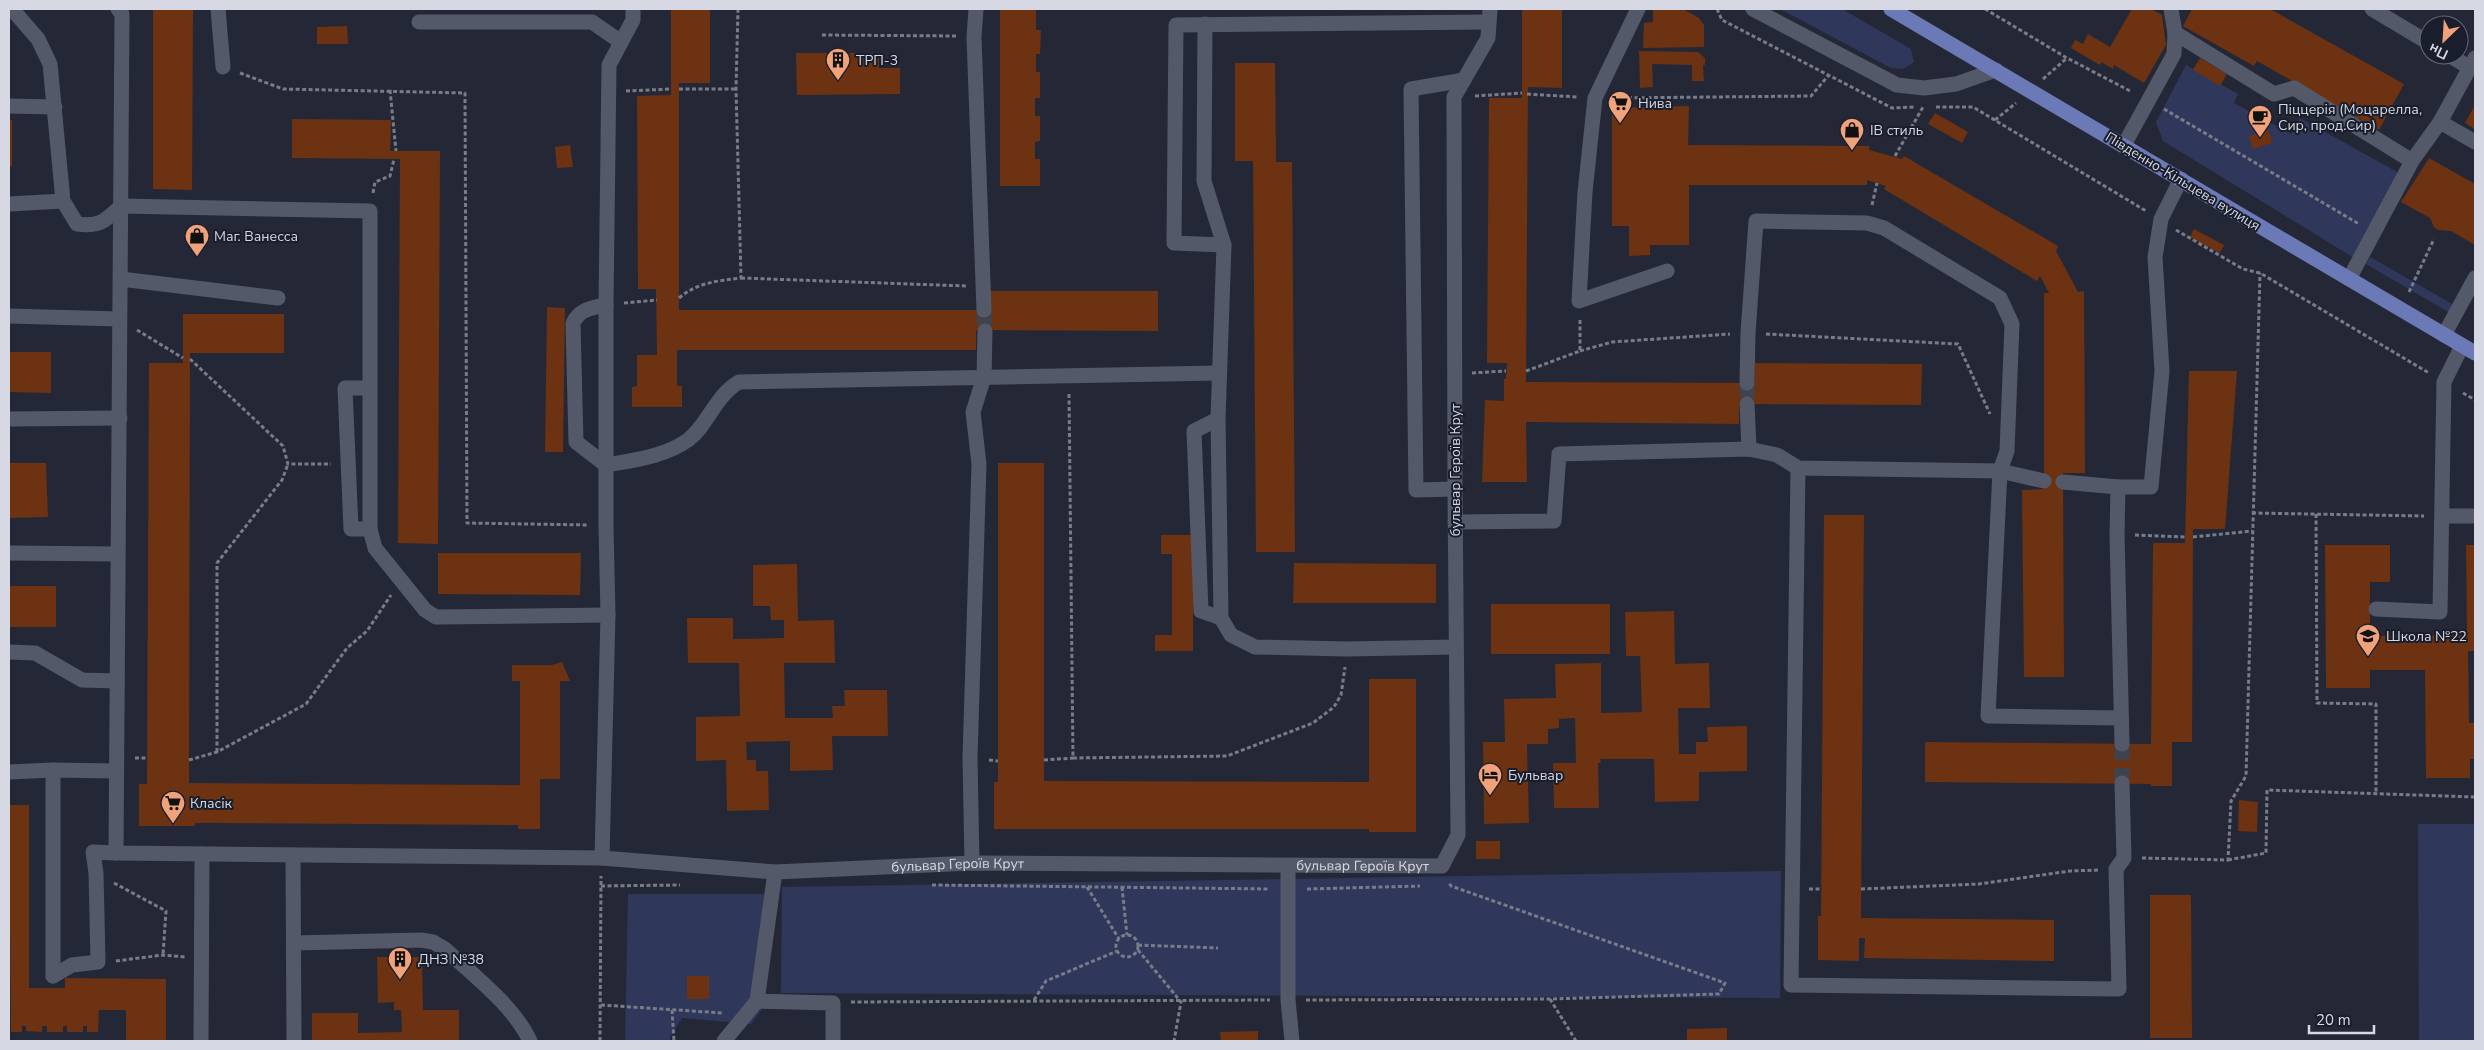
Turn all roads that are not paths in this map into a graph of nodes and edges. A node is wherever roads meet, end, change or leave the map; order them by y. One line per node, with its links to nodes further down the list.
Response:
1 (12, 9): 22 (street)
2 (118, 9): 30 (street)
3 (218, 9): 18 (street)
4 (633, 9): 16 (street)
5 (976, 9): 38 (street)
6 (1638, 9): 32 (street)
7 (1752, 9): 19 (street)
8 (1891, 9): 19 (main road, Південно-Кільцева вулиця)
9 (2171, 9): 14 (street)
10 (2372, 9): 15 (street)
11 (1490, 16): 13 (street); 20 (street)
12 (419, 22): 16 (street)
13 (1205, 24): 31 (street); 31 (street)
14 (2174, 33): 25 (street); 26 (street)
15 (2419, 37)
16 (621, 42): 37 (street)
17 (2473, 63): 23 (street)
18 (223, 67)
19 (1996, 70): 25 (main road, Південно-Кільцева вулиця)
20 (1464, 80): 59 (street, бульвар Героїв Крут); 59 (street)
21 (9, 106): 22 (street)
22 (55, 107): 28 (street)
23 (2440, 122): 24 (street); 26 (street)
24 (2475, 142)
25 (2124, 145): 27 (main road, Південно-Кільцева вулиця)
26 (2412, 161): 35 (street)
27 (2181, 179): 35 (main road, Південно-Кільцева вулиця); 58 (street)
28 (63, 202): 29 (street); 30 (street)
29 (9, 204)
30 (121, 206): 34 (street); 47 (street)
31 (1224, 245): 44 (street)
32 (1667, 271)
33 (2475, 278): 42 (street)
34 (121, 279): 36 (street); 40 (street)
35 (2349, 279): 42 (main road, Південно-Кільцева вулиця)
36 (278, 298)
37 (606, 305): 53 (street); 53 (street)
38 (984, 310)
39 (9, 316): 40 (street)
40 (119, 319): 49 (street)
41 (984, 331): 45 (street)
42 (2444, 335): 43 (main road, Південно-Кільцева вулиця)
43 (2469, 350): 60 (street)
44 (1219, 373): 45 (street); 51 (street)
45 (984, 377): 53 (street); 82 (street)
46 (1747, 383): 55 (street)
47 (369, 388): 63 (street); 63 (street)
48 (1747, 404): 52 (street)
49 (120, 418): 50 (street); 65 (street)
50 (9, 419)
51 (1218, 420): 68 (street); 68 (street)
52 (1749, 449): 54 (street); 62 (street)
53 (606, 465): 67 (street)
54 (1798, 468): 55 (street); 77 (street)
55 (2000, 471): 56 (street); 72 (street)
56 (2044, 481)
57 (2063, 482): 58 (street)
58 (2118, 487): 72 (street)
59 (1454, 489): 62 (street, бульвар Героїв Крут)
60 (2442, 516): 61 (street); 66 (street)
61 (2475, 516)
62 (1455, 522): 69 (street, бульвар Героїв Крут)
63 (370, 529): 67 (street)
64 (9, 553): 65 (street)
65 (117, 554): 71 (street)
66 (2376, 609)
67 (608, 615): 81 (street)
68 (1221, 618): 69 (street)
69 (1456, 647): 83 (street, бульвар Героїв Крут)
70 (9, 652): 71 (street)
71 (117, 681): 75 (street)
72 (2122, 718): 73 (street)
73 (2122, 744)
74 (53, 770): 75 (street); 76 (street); 78 (street, бульвар Героїв Крут)
75 (116, 771): 78 (street)
76 (9, 772)
77 (2122, 783)
78 (116, 854): 79 (street, бульвар Героїв Крут)
79 (202, 854): 80 (street, бульвар Героїв Крут); 87 (street)
80 (293, 855): 81 (street, бульвар Героїв Крут); 85 (street)
81 (602, 858): 84 (street, бульвар Героїв Крут)
82 (972, 863): 83 (street, бульвар Героїв Крут); 84 (street, бульвар Героїв Крут)
83 (1288, 866): 92 (street)
84 (775, 872): 86 (street)
85 (294, 943): 88 (street); 89 (street)
86 (757, 1001): 90 (street); 91 (street)
87 (201, 1041)
88 (294, 1041)
89 (530, 1041)
90 (724, 1041)
91 (833, 1041)
92 (1292, 1041)

